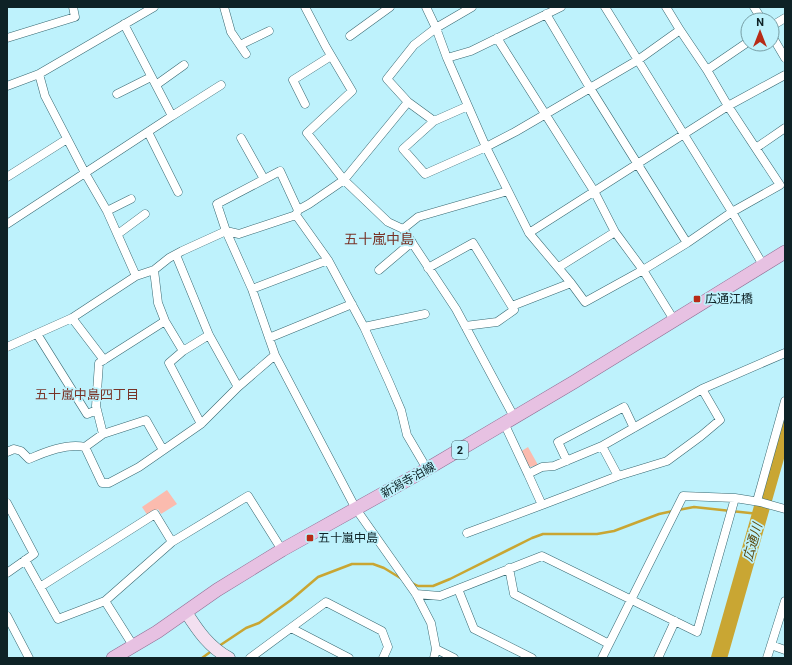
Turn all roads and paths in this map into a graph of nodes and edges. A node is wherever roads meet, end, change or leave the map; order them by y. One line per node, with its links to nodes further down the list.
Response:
1 (73, 7): 17 (street)
2 (154, 7): 12 (street)
3 (224, 7): 19 (street)
4 (305, 7): 22 (street)
5 (390, 7): 16 (street)
6 (426, 7): 13 (street)
7 (472, 7): 13 (street)
8 (561, 7): 11 (street)
9 (605, 7): 24 (street)
10 (666, 7): 14 (street)
11 (546, 14): 18 (street); 33 (street)
12 (124, 24): 27 (street); 29 (street)
13 (436, 28): 23 (street); 35 (street)
14 (680, 30): 24 (street); 26 (street)
15 (269, 31): 19 (street)
16 (350, 36)
17 (7, 38)
18 (497, 38): 23 (street); 39 (street)
19 (240, 44): 21 (street)
20 (740, 47): 26 (street)
21 (246, 54)
22 (331, 56): 36 (street); 53 (street)
23 (447, 58): 37 (street)
24 (638, 60): 33 (street); 44 (street)
25 (184, 65): 30 (street)
26 (707, 70): 38 (street)
27 (39, 74): 31 (street); 46 (street)
28 (785, 75): 38 (street)
29 (152, 77): 30 (street); 34 (street)
30 (156, 85): 40 (street)
31 (7, 86)
32 (221, 86): 40 (street)
33 (590, 88): 39 (street); 49 (street)
34 (117, 94)
35 (408, 102): 41 (street); 53 (street)
36 (305, 104)
37 (468, 106): 41 (street); 47 (street)
38 (728, 106): 44 (street); 48 (street)
39 (545, 114): 47 (street); 56 (street)
40 (172, 116): 43 (street)
41 (434, 121): 47 (street)
42 (785, 128): 48 (street)
43 (148, 132): 50 (street); 57 (street)
44 (684, 135): 49 (street); 60 (street)
45 (242, 138): 52 (street)
46 (67, 139): 50 (street); 51 (street)
47 (486, 147): 55 (street)
48 (756, 148): 54 (street)
49 (638, 164): 56 (street); 70 (street)
50 (85, 173): 59 (street); 63 (street)
51 (7, 177)
52 (264, 179): 61 (street); 65 (street)
53 (344, 180): 61 (street); 64 (street)
54 (783, 183): 60 (street)
55 (508, 191): 64 (street); 67 (street)
56 (594, 191): 66 (street); 67 (street)
57 (178, 192)
58 (131, 199): 59 (street)
59 (107, 211): 68 (street)
60 (732, 212): 70 (street); 74 (street)
61 (297, 213): 65 (street); 73 (street)
62 (145, 214): 68 (street)
63 (8, 220)
64 (403, 229): 69 (street)
65 (226, 231): 72 (street); 82 (street)
66 (615, 232): 75 (street); 79 (street)
67 (529, 233): 75 (street)
68 (118, 234): 80 (street)
69 (412, 242): 76 (street); 78 (street)
70 (687, 243): 79 (street)
71 (785, 252): 74 (main road, 新潟寺泊線 / 2)
72 (176, 255): 77 (street); 92 (street)
73 (328, 260): 82 (street); 83 (street)
74 (763, 265): 87 (main road, 新潟寺泊線 / 2)
75 (559, 267): 81 (street)
76 (428, 268): 84 (street); 89 (street)
77 (154, 270): 80 (street); 88 (street)
78 (379, 270)
79 (643, 270): 81 (street); 87 (street)
80 (136, 276): 86 (street)
81 (571, 282): 84 (street)
82 (252, 289): 93 (street)
83 (352, 304): 90 (street); 93 (street)
84 (512, 306): 89 (street)
85 (425, 314): 90 (street)
86 (72, 318): 91 (street); 98 (street)
87 (674, 320): 103 (main road, 新潟寺泊線 / 2)
88 (165, 321): 95 (street); 98 (street)
89 (465, 326): 103 (street)
90 (364, 327): 112 (street)
91 (37, 334): 94 (street); 102 (street)
92 (210, 335): 95 (street); 99 (street)
93 (269, 338): 97 (street)
94 (7, 347)
95 (183, 351): 104 (street)
96 (785, 353): 100 (street)
97 (275, 355): 99 (street); 119 (street)
98 (104, 360): 102 (street)
99 (238, 387): 104 (street)
100 (702, 389): 105 (street); 114 (street)
101 (785, 401): 116 (street)
102 (97, 410): 106 (street)
103 (509, 420): 112 (main road, 新潟寺泊線 / 2); 113 (street)
104 (201, 424): 109 (street)
105 (634, 428): 107 (street); 111 (street)
106 (103, 434): 108 (street); 109 (street)
107 (602, 446): 111 (street); 114 (street)
108 (85, 447): 109 (street); 110 (street)
109 (163, 450)
110 (7, 452)
111 (567, 461): 113 (street)
112 (427, 469): 119 (main road, 新潟寺泊線 / 2)
113 (528, 474): 118 (street)
114 (618, 476): 118 (street)
115 (735, 498): 116 (street); 130 (street); 135 (street)
116 (758, 502): 120 (street)
117 (7, 503): 124 (street)
118 (542, 505): 121 (street)
119 (356, 509): 123 (main road, 新潟寺泊線 / 2); 129 (street)
120 (785, 510)
121 (467, 533)
122 (172, 542): 123 (street); 127 (street); 131 (street)
123 (282, 550): 133 (main road, 新潟寺泊線 / 2)
124 (25, 560): 126 (street); 127 (street)
125 (509, 568): 128 (street); 130 (street); 137 (street)
126 (7, 573)
127 (40, 587): 131 (street)
128 (458, 589): 129 (street); 150 (street)
129 (416, 594): 140 (street)
130 (631, 600): 135 (street); 137 (street)
131 (105, 601): 139 (street)
132 (785, 601): 138 (street)
133 (186, 612): 139 (main road, 新潟寺泊線 / 2); 144 (street)
134 (7, 616): 142 (street)
135 (675, 621): 152 (street)
136 (291, 628): 145 (street); 146 (street); 147 (street)
137 (609, 644): 151 (street)
138 (771, 645): 141 (street); 153 (street)
139 (134, 647): 143 (main road, 新潟寺泊線 / 2)
140 (436, 649): 148 (street); 149 (street)
141 (785, 650)
142 (29, 658)
143 (113, 658)
144 (229, 658)
145 (250, 658)
146 (349, 658)
147 (383, 658)
148 (434, 658)
149 (454, 658)
150 (532, 658)
151 (602, 658)
152 (658, 658)
153 (767, 658)

